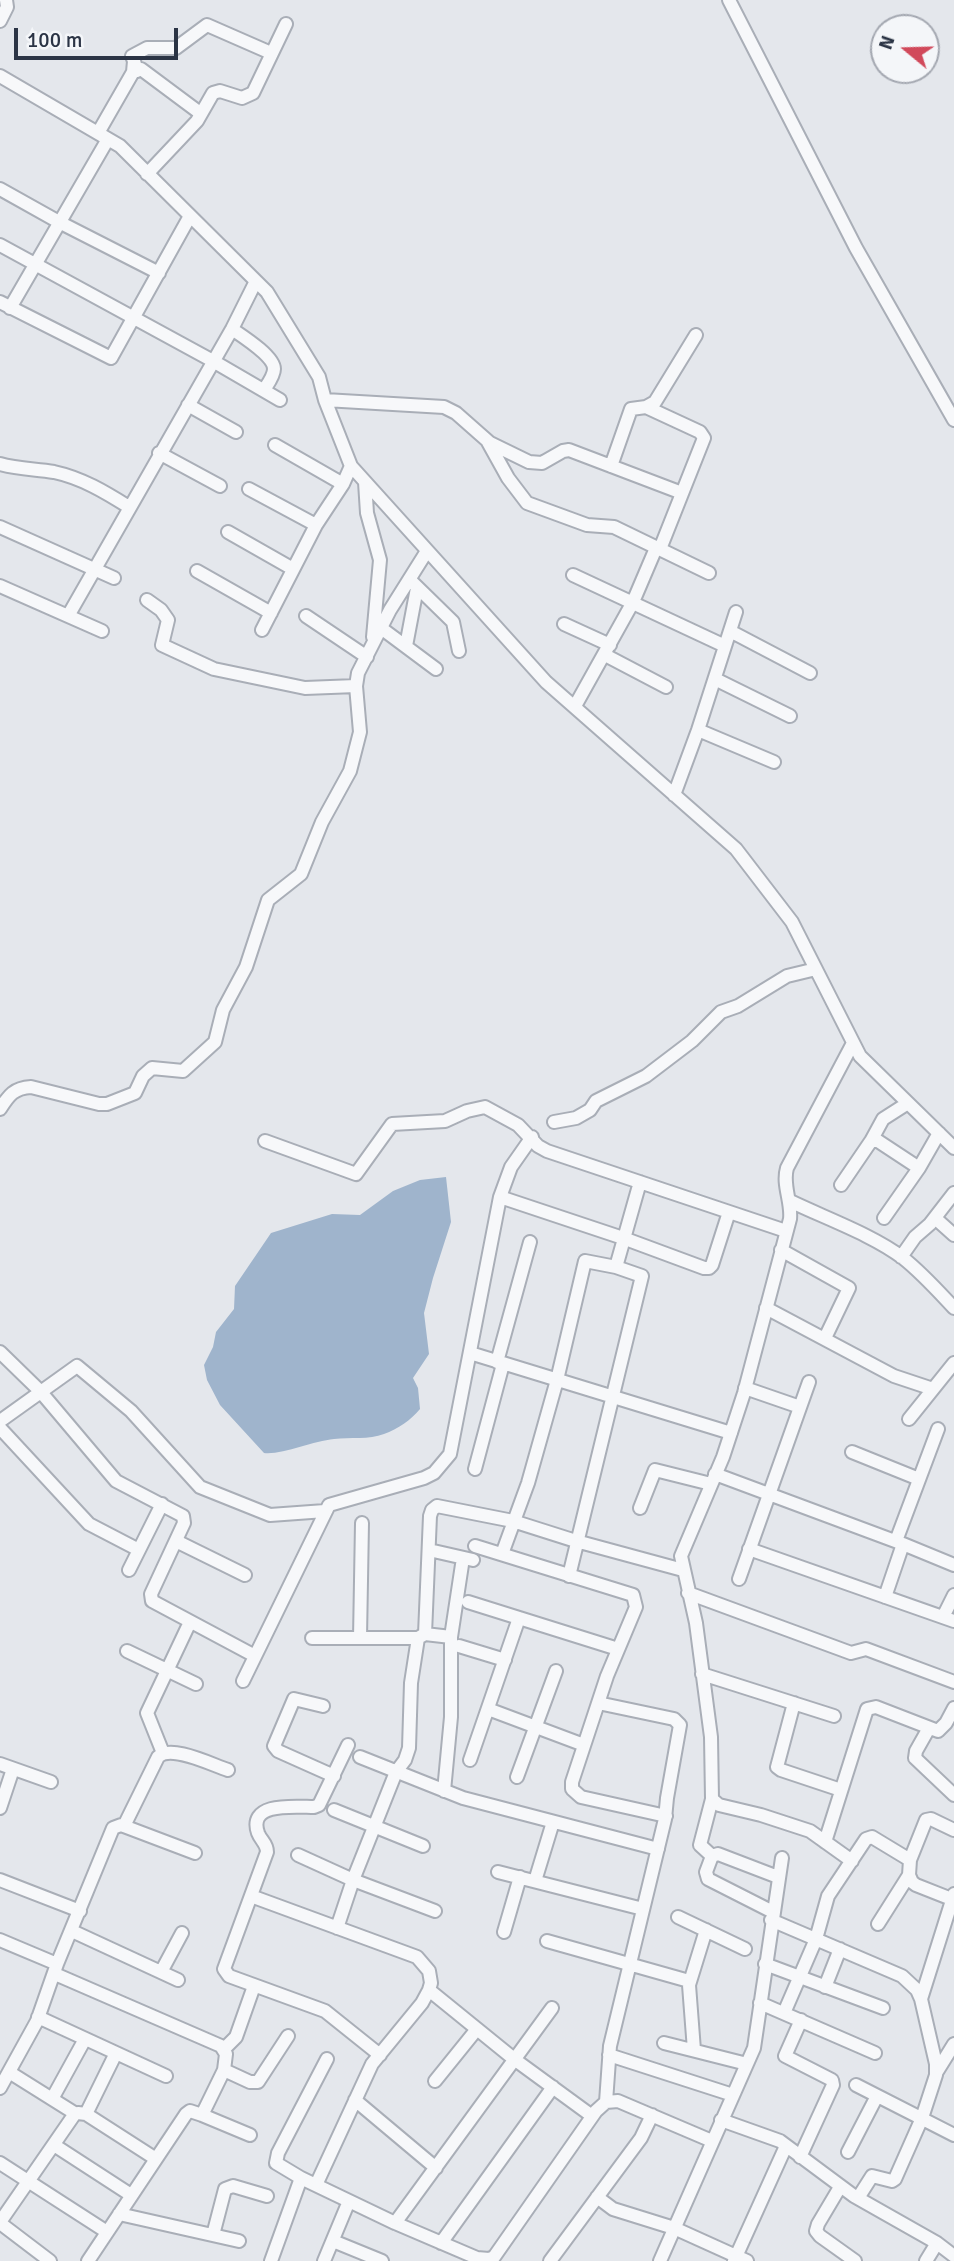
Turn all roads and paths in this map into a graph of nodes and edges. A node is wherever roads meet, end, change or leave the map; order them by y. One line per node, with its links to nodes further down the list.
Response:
1 (6, 0): 3 (street)
2 (729, 0): 28 (street)
3 (0, 22)
4 (286, 24): 5 (street)
5 (271, 53): 6 (street); 8 (street)
6 (134, 61): 8 (street); 9 (street)
7 (0, 76): 9 (street)
8 (200, 113): 10 (street)
9 (103, 136): 10 (street); 13 (street)
10 (147, 174): 12 (street)
11 (0, 189): 13 (street)
12 (190, 216): 16 (street); 17 (street)
13 (59, 222): 15 (street); 16 (street)
14 (0, 245): 15 (street)
15 (36, 264): 18 (street); 19 (street)
16 (159, 273): 19 (street)
17 (256, 281): 20 (street); 25 (street)
18 (5, 305): 19 (street)
19 (133, 317): 22 (street)
20 (232, 329): 22 (street); 23 (street)
21 (696, 335): 27 (street)
22 (214, 360): 23 (street); 26 (street)
23 (264, 390): 24 (street)
24 (280, 400)
25 (325, 400): 30 (street); 34 (street)
26 (188, 405): 29 (street); 32 (street)
27 (646, 407): 35 (street); 40 (street)
28 (954, 420)
29 (236, 432)
30 (488, 441): 35 (street); 45 (street)
31 (275, 445): 37 (street)
32 (159, 453): 38 (street); 41 (street)
33 (0, 464): 41 (street)
34 (351, 466): 36 (street); 37 (street)
35 (611, 466): 40 (street)
36 (365, 482): 46 (street); 66 (street)
37 (343, 484): 42 (street)
38 (220, 486)
39 (249, 489): 42 (street)
40 (682, 493): 45 (street)
41 (129, 507): 47 (street)
42 (316, 525): 48 (street)
43 (0, 527): 47 (street)
44 (228, 532): 48 (street)
45 (658, 548): 50 (street); 56 (street)
46 (427, 551): 53 (street); 77 (street)
47 (93, 569): 52 (street); 59 (street)
48 (293, 569): 58 (street)
49 (197, 571): 58 (street)
50 (709, 573)
51 (573, 575): 56 (street)
52 (114, 578)
53 (414, 584): 62 (street); 67 (street); 70 (street)
54 (0, 586): 59 (street)
55 (148, 600): 75 (street)
56 (633, 602): 68 (street); 69 (street)
57 (736, 612): 65 (street)
58 (271, 614): 63 (street)
59 (68, 616): 64 (street)
60 (306, 616): 71 (street)
61 (564, 624): 69 (street)
62 (381, 628): 66 (street); 67 (street)
63 (262, 630)
64 (102, 631)
65 (730, 631): 68 (street); 73 (street)
66 (373, 645): 71 (street)
67 (405, 646): 72 (street)
68 (725, 646): 74 (street)
69 (608, 650): 76 (street); 77 (street)
70 (459, 651)
71 (367, 657): 75 (street)
72 (436, 669)
73 (810, 673)
74 (715, 679): 78 (street); 79 (street)
75 (356, 687): 85 (street)
76 (666, 687)
77 (575, 706): 81 (street)
78 (790, 716)
79 (698, 730): 80 (street); 81 (street)
80 (774, 762)
81 (674, 795): 82 (street)
82 (816, 969): 83 (street); 86 (street)
83 (853, 1043): 84 (street); 97 (street)
84 (908, 1103): 87 (street); 89 (street)
85 (0, 1109)
86 (554, 1122)
87 (939, 1133): 91 (street); 92 (street)
88 (532, 1137): 90 (street); 93 (street); 96 (street)
89 (870, 1141): 92 (street); 94 (street)
90 (265, 1142)
91 (954, 1147)
92 (919, 1168): 99 (street)
93 (640, 1182): 98 (street); 103 (street)
94 (841, 1185)
95 (954, 1193): 100 (street)
96 (500, 1197): 103 (street); 112 (street)
97 (790, 1201): 101 (street); 106 (street)
98 (729, 1212): 101 (street); 103 (street)
99 (884, 1218)
100 (935, 1219): 102 (street); 106 (street)
101 (786, 1231): 105 (street)
102 (954, 1235)
103 (623, 1238): 107 (street)
104 (530, 1242): 113 (street)
105 (781, 1250): 108 (street); 110 (street)
106 (901, 1257): 109 (street)
107 (616, 1267): 115 (street); 120 (street)
108 (766, 1308): 110 (street); 117 (street)
109 (954, 1308)
110 (825, 1338): 118 (street)
111 (0, 1352): 119 (street)
112 (470, 1353): 113 (street); 134 (street)
113 (500, 1363): 115 (street); 128 (street)
114 (952, 1370): 118 (street)
115 (557, 1380): 120 (street); 135 (street)
116 (809, 1382): 121 (street)
117 (745, 1388): 121 (street); 126 (street)
118 (933, 1390): 122 (street)
119 (40, 1391): 123 (street); 132 (street); 134 (street)
120 (611, 1396): 126 (street); 138 (street)
121 (800, 1407): 131 (street)
122 (909, 1419)
123 (0, 1421)
124 (0, 1428): 142 (street)
125 (938, 1429): 130 (street)
126 (731, 1433): 129 (street)
127 (852, 1452): 130 (street)
128 (475, 1469)
129 (713, 1479): 131 (street); 133 (street); 147 (street)
130 (919, 1479): 139 (street)
131 (768, 1493): 139 (street); 141 (street)
132 (162, 1504): 137 (street); 142 (street)
133 (640, 1508)
134 (325, 1511): 164 (street)
135 (513, 1521): 138 (street); 143 (street); 144 (street)
136 (362, 1523): 160 (street)
137 (176, 1541): 148 (street); 157 (street)
138 (576, 1541): 147 (street); 149 (street)
139 (900, 1542): 145 (street); 153 (street)
140 (475, 1546): 144 (street)
141 (749, 1549): 150 (street); 153 (street)
142 (139, 1550): 146 (street)
143 (429, 1550): 158 (street); 161 (street)
144 (502, 1554): 149 (street)
145 (954, 1565)
146 (129, 1570)
147 (683, 1570): 151 (street)
148 (246, 1575)
149 (569, 1576): 162 (street)
150 (739, 1579)
151 (688, 1593): 168 (street); 170 (street)
152 (954, 1595): 156 (street)
153 (885, 1598): 156 (street)
154 (468, 1602): 155 (street)
155 (519, 1618): 162 (street); 165 (street)
156 (948, 1619)
157 (190, 1622): 164 (street); 166 (street)
158 (421, 1636): 160 (street); 161 (street); 189 (street)
159 (312, 1638): 160 (street)
160 (360, 1638)
161 (455, 1642): 165 (street); 194 (street)
162 (618, 1649): 172 (street)
163 (127, 1651): 166 (street)
164 (255, 1656): 169 (street)
165 (505, 1660): 176 (street)
166 (167, 1670): 171 (street); 183 (street)
167 (556, 1671): 179 (street)
168 (702, 1674): 173 (street); 196 (street)
169 (243, 1681)
170 (954, 1682)
171 (196, 1684)
172 (598, 1703): 182 (street); 199 (street)
173 (793, 1703): 177 (street); 193 (street)
174 (323, 1706): 190 (street)
175 (954, 1708): 178 (street)
176 (488, 1709): 179 (street); 185 (street)
177 (834, 1716)
178 (950, 1726): 180 (street)
179 (536, 1728): 182 (street); 191 (street)
180 (929, 1728): 193 (street); 195 (street)
181 (348, 1745): 190 (street)
182 (584, 1745): 199 (street)
183 (163, 1753): 188 (street); 201 (street)
184 (360, 1757): 189 (street)
185 (470, 1760)
186 (0, 1764): 187 (street)
187 (13, 1769): 192 (street); 197 (street)
188 (228, 1770)
189 (396, 1772): 194 (street); 202 (street)
190 (334, 1776): 220 (street)
191 (517, 1777)
192 (51, 1782)
193 (842, 1790): 204 (street)
194 (444, 1791): 200 (street)
195 (954, 1795)
196 (712, 1799): 204 (street); 209 (street)
197 (0, 1808)
198 (334, 1810): 202 (street)
199 (666, 1816): 206 (street)
200 (553, 1822): 206 (street); 219 (street)
201 (124, 1826): 207 (street); 223 (street)
202 (376, 1826): 205 (street); 218 (street)
203 (954, 1829): 211 (street)
204 (825, 1842): 212 (street)
205 (424, 1846)
206 (658, 1849): 222 (street)
207 (194, 1853)
208 (298, 1855): 218 (street)
209 (712, 1856): 216 (street); 225 (street)
210 (782, 1858): 216 (street)
211 (910, 1860): 212 (street); 214 (street)
212 (852, 1861): 233 (street)
213 (498, 1871): 215 (street)
214 (909, 1875): 221 (street); 227 (street)
215 (520, 1877): 219 (street); 231 (street)
216 (778, 1877): 225 (street)
217 (0, 1880): 223 (street)
218 (354, 1880): 224 (street); 228 (street)
219 (535, 1881): 222 (street)
220 (251, 1896): 228 (street); 245 (street)
221 (954, 1897): 248 (street)
222 (643, 1909): 239 (street)
223 (80, 1911): 230 (street)
224 (435, 1911)
225 (772, 1916): 233 (street); 238 (street)
226 (678, 1917): 229 (street)
227 (878, 1924)
228 (337, 1928): 247 (street)
229 (706, 1930): 236 (street); 244 (street)
230 (72, 1931): 240 (street); 241 (street)
231 (503, 1932)
232 (182, 1933): 241 (street)
233 (816, 1939): 237 (street); 242 (street)
234 (0, 1940): 240 (street)
235 (547, 1941): 239 (street)
236 (745, 1949)
237 (840, 1949): 246 (street); 248 (street)
238 (765, 1964): 242 (street); 249 (street)
239 (630, 1965): 244 (street); 265 (street)
240 (56, 1969): 253 (street); 260 (street)
241 (161, 1972): 243 (street)
242 (799, 1977): 246 (street); 252 (street)
243 (178, 1980)
244 (690, 1981): 261 (street)
245 (254, 1986): 260 (street); 264 (street)
246 (825, 1987): 251 (street)
247 (429, 1990): 255 (street); 264 (street)
248 (922, 1998): 271 (street)
249 (760, 2003): 252 (street); 268 (street)
250 (552, 2007): 267 (street)
251 (883, 2008)
252 (784, 2013): 254 (street)
253 (38, 2017): 257 (street); 270 (street)
254 (801, 2020): 263 (street); 294 (street)
255 (477, 2029): 267 (street); 273 (street)
256 (288, 2036): 269 (street)
257 (85, 2039): 262 (street); 279 (street)
258 (664, 2043): 261 (street)
259 (954, 2045): 271 (street)
260 (224, 2049): 269 (street)
261 (694, 2050): 268 (street)
262 (117, 2053): 272 (street); 282 (street)
263 (875, 2053)
264 (380, 2054): 280 (street)
265 (609, 2054): 277 (street); 281 (street)
266 (327, 2059): 298 (street)
267 (514, 2059): 275 (street); 297 (street)
268 (747, 2064): 277 (street)
269 (224, 2070): 283 (street)
270 (9, 2072): 276 (street); 279 (street)
271 (936, 2074): 286 (street)
272 (166, 2076)
273 (435, 2081)
274 (856, 2085): 278 (street)
275 (553, 2087): 284 (street); 315 (street)
276 (0, 2088)
277 (733, 2095): 287 (street)
278 (877, 2096): 286 (street); 293 (street)
279 (52, 2099): 282 (street)
280 (355, 2100): 297 (street); 300 (street)
281 (606, 2102): 284 (street); 285 (street)
282 (81, 2114): 291 (street); 295 (street)
283 (202, 2115): 288 (street); 295 (street)
284 (592, 2116): 318 (street)
285 (652, 2116): 290 (street); 304 (street)
286 (922, 2118): 289 (street); 305 (street)
287 (722, 2120): 290 (street); 292 (street)
288 (250, 2135)
289 (954, 2135)
290 (712, 2141): 310 (street)
291 (54, 2145): 299 (street); 302 (street)
292 (786, 2146): 294 (street); 319 (street)
293 (848, 2152)
294 (800, 2157): 301 (street)
295 (156, 2159): 302 (street)
296 (0, 2163): 299 (street)
297 (436, 2168): 309 (street)
298 (301, 2178): 300 (street); 322 (street)
299 (29, 2180): 308 (street); 311 (street)
300 (316, 2185): 306 (street)
301 (841, 2187): 305 (street); 327 (street)
302 (131, 2194): 307 (street)
303 (267, 2196): 312 (street)
304 (597, 2197): 310 (street); 325 (street)
305 (858, 2198): 316 (street)
306 (349, 2201): 309 (street); 314 (street)
307 (119, 2214): 311 (street); 312 (street)
308 (0, 2222): 320 (street)
309 (396, 2223): 315 (street)
310 (674, 2228): 319 (street); 326 (street)
311 (107, 2232): 321 (street)
312 (213, 2235): 313 (street)
313 (239, 2241)
314 (333, 2241): 323 (street); 324 (street)
315 (441, 2243): 318 (street)
316 (937, 2244): 317 (street); 328 (street)
317 (954, 2256)
318 (463, 2257)
319 (739, 2259)
320 (50, 2261)
321 (90, 2261)
322 (271, 2261)
323 (324, 2261)
324 (382, 2261)
325 (550, 2261)
326 (660, 2261)
327 (855, 2261)
328 (926, 2261)

